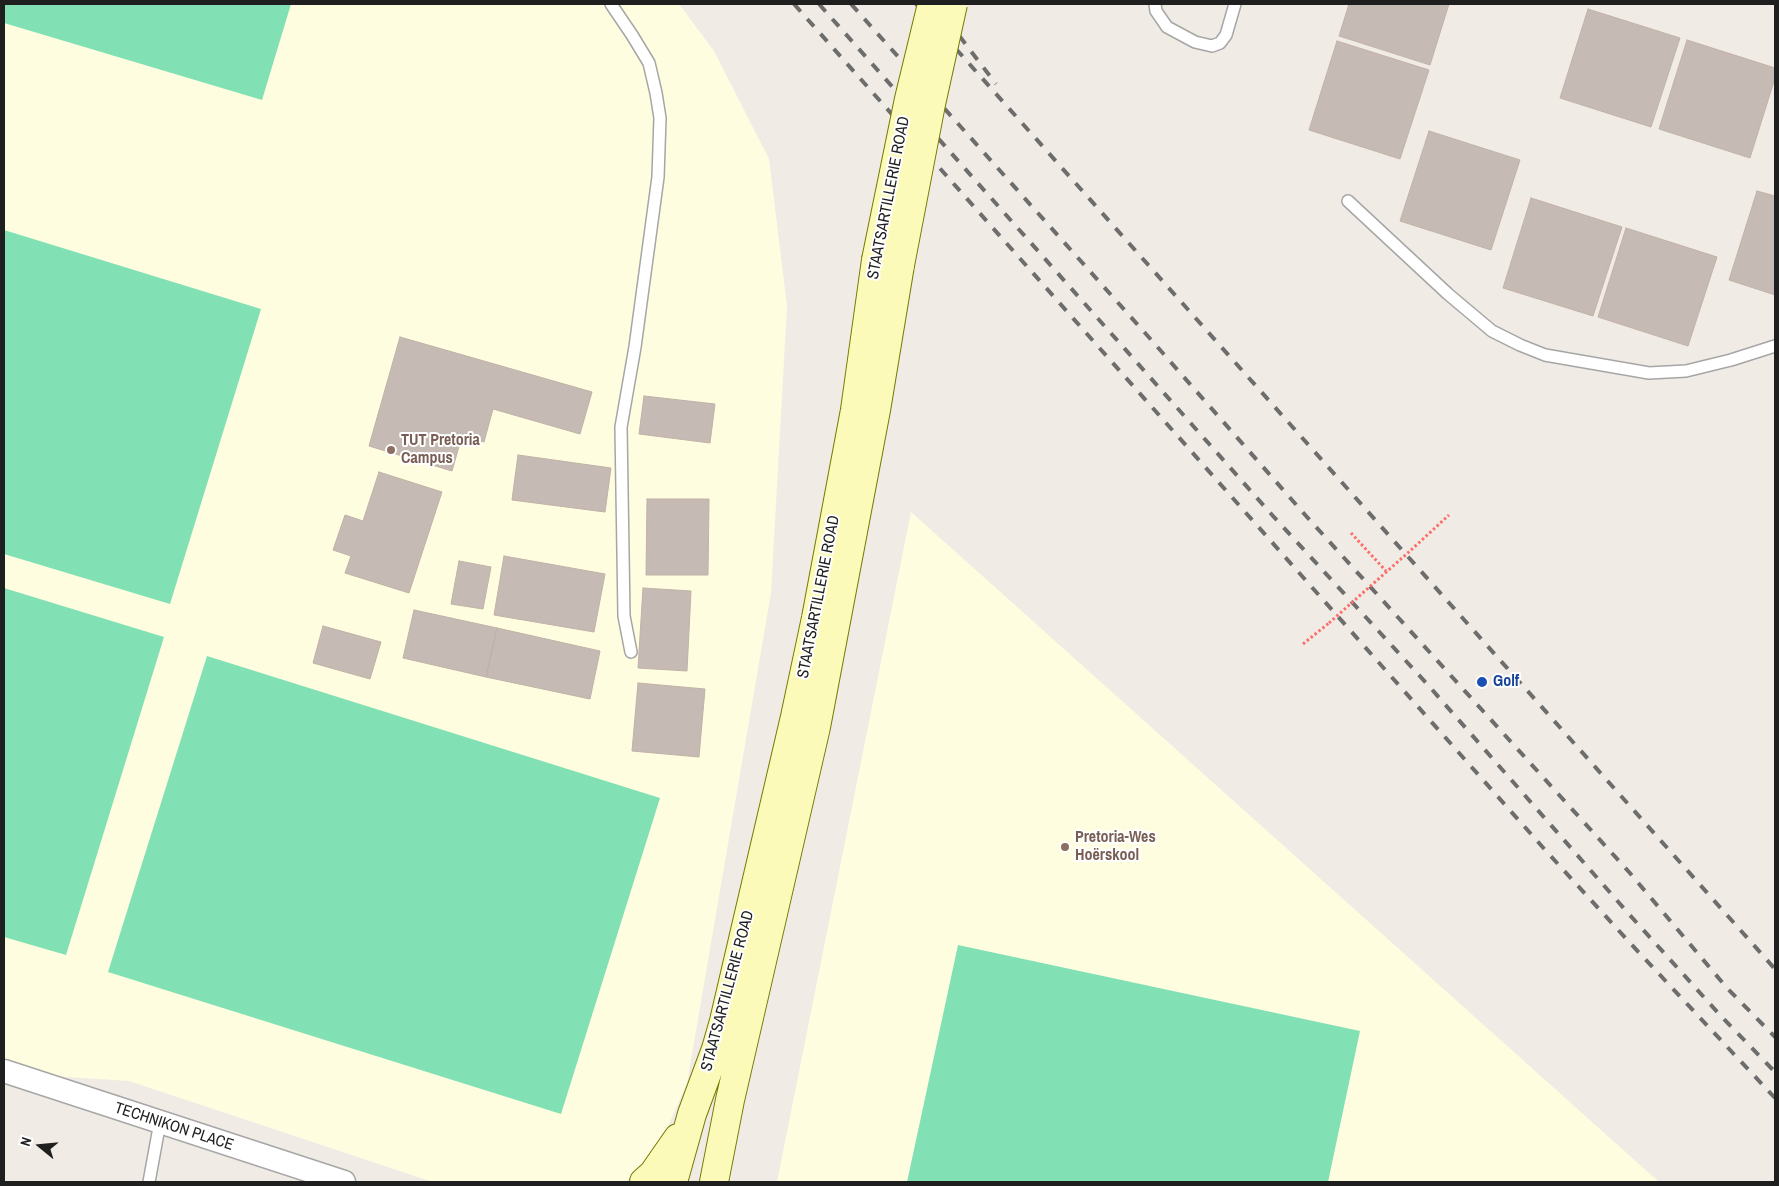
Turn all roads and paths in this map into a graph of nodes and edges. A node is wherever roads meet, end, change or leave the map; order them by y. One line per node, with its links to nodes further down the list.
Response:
1 (612, 4): 13 (lane)
2 (932, 4): 7 (street, STAATSARTILLERIE ROAD, bridge)
3 (953, 4): 7 (street, STAATSARTILLERIE ROAD, bridge)
4 (1155, 4): 5 (lane)
5 (1236, 4)
6 (1348, 201): 8 (lane)
7 (888, 263): 15 (street, STAATSARTILLERIE ROAD); 16 (street, STAATSARTILLERIE ROAD)
8 (1775, 346)
9 (1449, 515): 11 (path, bridge)
10 (1351, 533): 11 (path)
11 (1386, 571): 12 (path, bridge)
12 (1304, 644)
13 (631, 652)
14 (4, 1071): 17 (street, TECHNIKON PLACE)
15 (730, 1100): 22 (street); 23 (street, STAATSARTILLERIE ROAD)
16 (692, 1114): 20 (street); 21 (street, STAATSARTILLERIE ROAD)
17 (160, 1122): 18 (lane); 19 (street, TECHNIKON PLACE)
18 (149, 1182)
19 (344, 1182)
20 (644, 1182)
21 (673, 1182)
22 (704, 1182)
23 (714, 1182)

